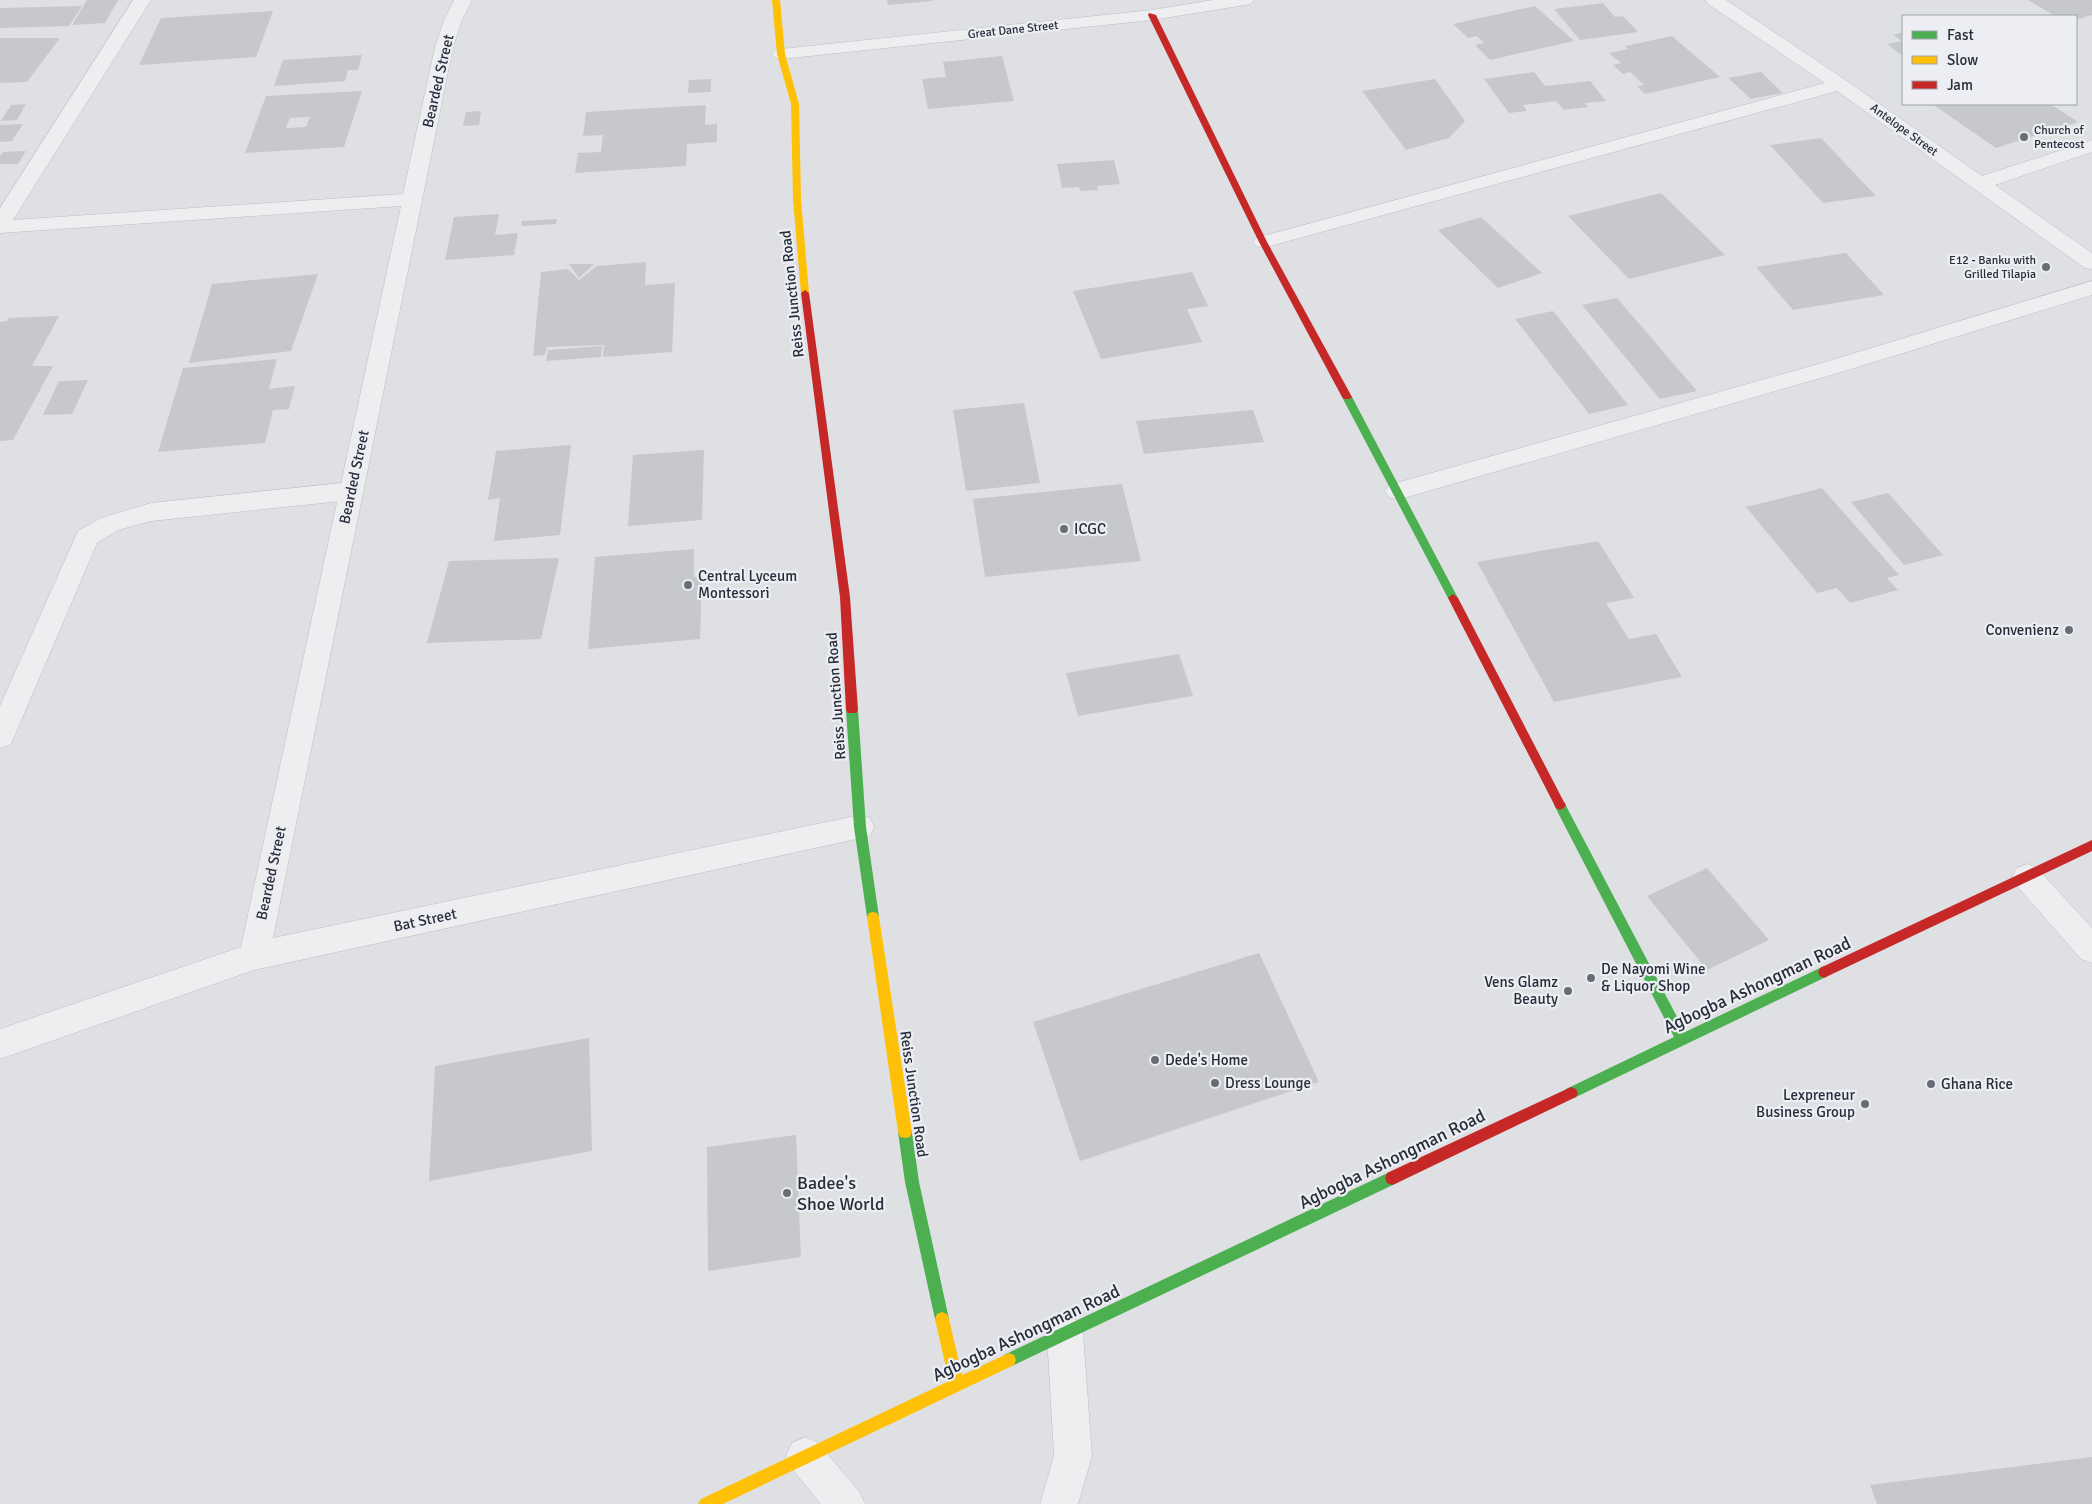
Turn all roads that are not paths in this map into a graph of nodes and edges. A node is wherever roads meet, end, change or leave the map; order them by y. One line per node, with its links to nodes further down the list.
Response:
1 (142, 0): 13 (street)
2 (463, 0): 12 (street, Bearded Street)
3 (776, 0): 8 (street, Reiss Junction Road)
4 (1245, 0): 7 (street, Great Dane Street)
5 (1741, 0): 6 (street)
6 (1718, 3): 9 (street, Antelope Street)
7 (1152, 15): 8 (street, Great Dane Street); 14 (street)
8 (781, 54): 20 (street, Reiss Junction Road)
9 (1840, 85): 11 (street, Antelope Street); 14 (street)
10 (2092, 146): 11 (street)
11 (1978, 184): 15 (street, Antelope Street)
12 (413, 199): 13 (street); 17 (street, Bearded Street)
13 (0, 226)
14 (1263, 242): 18 (street)
15 (2092, 264)
16 (2092, 288): 18 (street)
17 (351, 491): 19 (street); 24 (street, Bearded Street)
18 (1397, 491): 25 (street)
19 (2, 726)
20 (860, 828): 24 (street, Bat Street); 28 (street, Reiss Junction Road)
21 (2092, 845): 22 (street, Agbogba Ashongman Road)
22 (2027, 877): 23 (street); 25 (street, Agbogba Ashongman Road)
23 (2092, 949)
24 (254, 956): 26 (street, Bat Street)
25 (1682, 1040): 27 (street, Agbogba Ashongman Road)
26 (0, 1044)
27 (1065, 1334): 28 (street, Agbogba Ashongman Road); 32 (street)
28 (957, 1386): 29 (street, Agbogba Ashongman Road)
29 (806, 1456): 30 (street, Agbogba Ashongman Road); 31 (street)
30 (726, 1499)
31 (846, 1504)
32 (1059, 1504)

